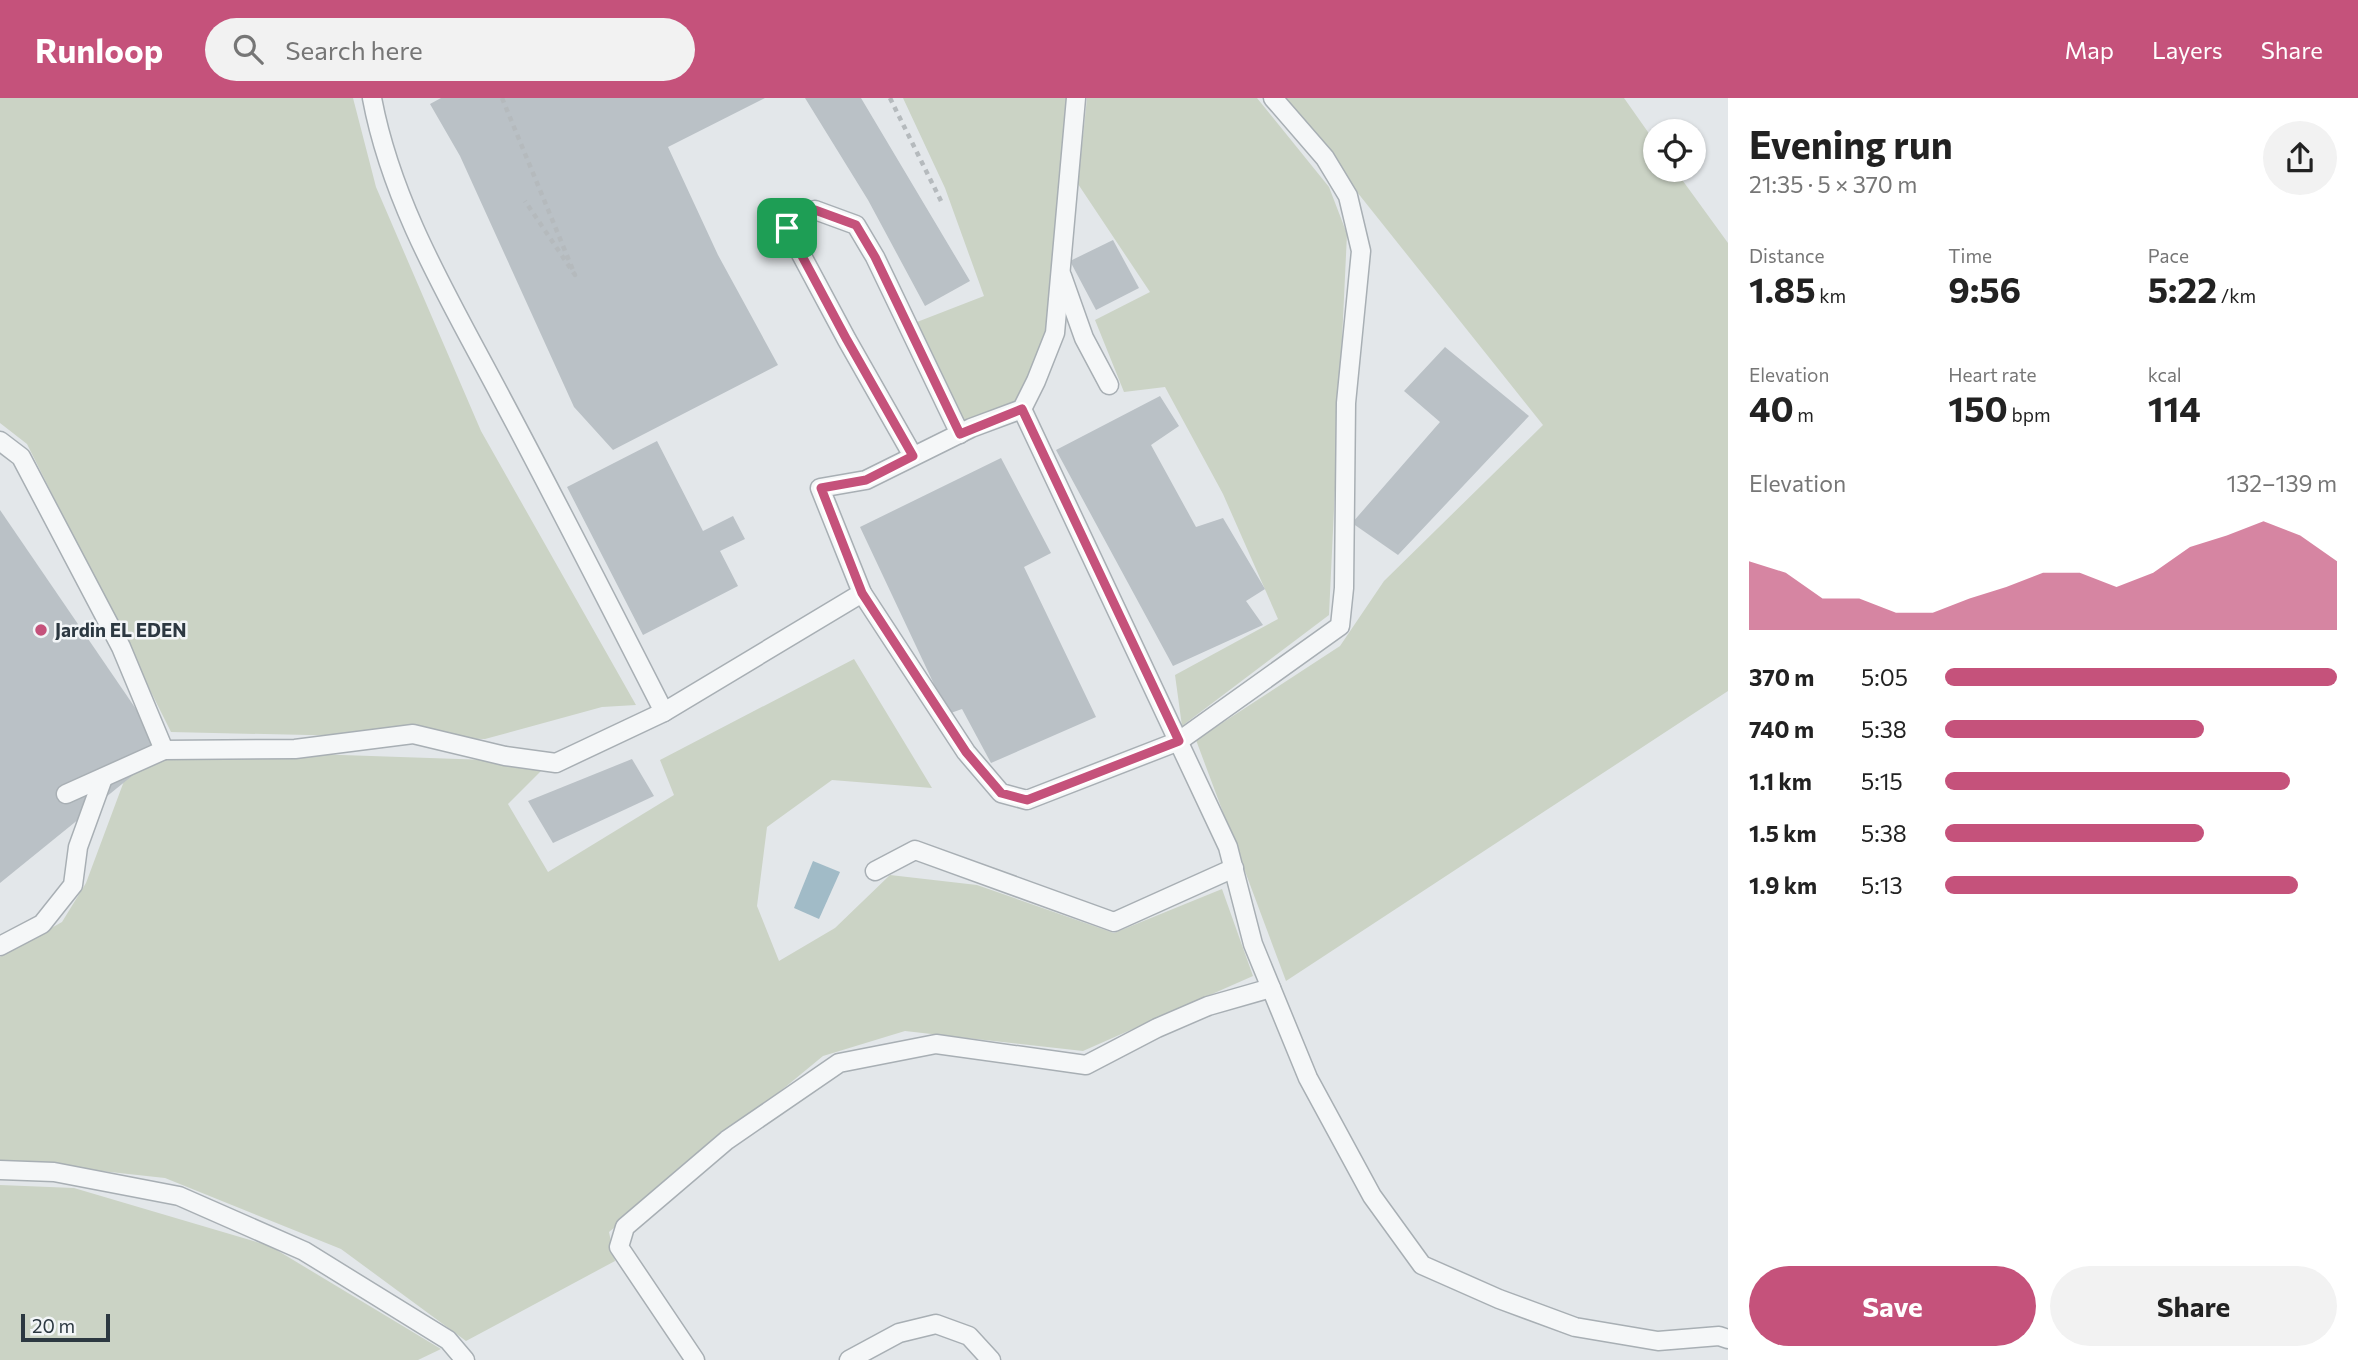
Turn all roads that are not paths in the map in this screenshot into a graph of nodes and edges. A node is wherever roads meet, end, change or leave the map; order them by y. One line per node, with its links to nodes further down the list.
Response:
1 (372, 98): 11 (lane)
2 (1076, 98): 4 (lane)
3 (1273, 98): 12 (lane)
4 (1060, 271): 5 (lane); 6 (lane)
5 (1109, 385)
6 (1022, 409): 7 (lane); 12 (lane)
7 (960, 434): 9 (lane); 9 (lane)
8 (0, 441): 13 (lane)
9 (913, 456): 10 (lane)
10 (862, 593): 11 (lane); 12 (lane)
11 (664, 712): 13 (lane)
12 (1179, 741): 16 (lane)
13 (164, 750): 14 (lane)
14 (103, 778): 15 (lane); 18 (lane)
15 (66, 794)
16 (1234, 868): 17 (lane); 19 (lane)
17 (875, 871)
18 (0, 946)
19 (1271, 988): 21 (lane); 23 (lane)
20 (0, 1170): 22 (lane)
21 (1728, 1339)
22 (465, 1360)
23 (695, 1360)
24 (849, 1360): 25 (lane)
25 (991, 1360)

